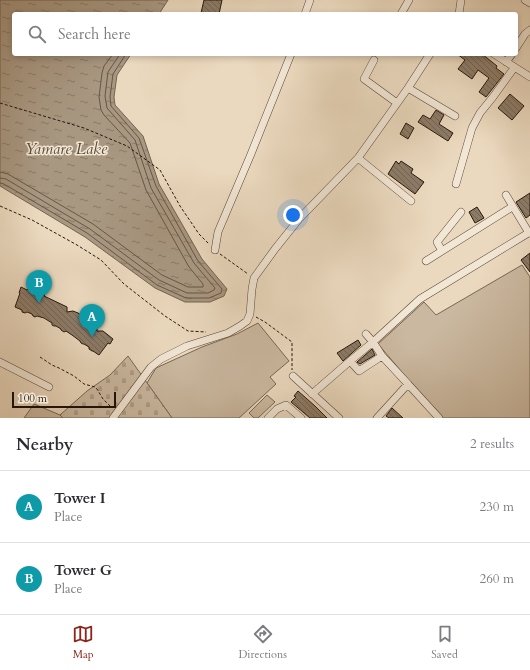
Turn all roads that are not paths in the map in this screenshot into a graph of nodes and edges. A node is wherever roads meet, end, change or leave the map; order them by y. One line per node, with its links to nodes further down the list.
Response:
1 (310, 0): 6 (street)
2 (409, 0): 7 (street)
3 (461, 0): 8 (street)
4 (525, 0): 5 (street)
5 (530, 3)
6 (306, 12)
7 (401, 12)
8 (459, 12)
9 (530, 30): 10 (street)
10 (518, 45)
11 (290, 56): 29 (street)
12 (429, 56): 19 (street)
13 (497, 56): 16 (street)
14 (510, 56): 16 (street)
15 (374, 60): 20 (street)
16 (506, 62): 17 (street)
17 (514, 68): 18 (street); 23 (street)
18 (530, 77)
19 (408, 88): 20 (street); 21 (street)
20 (397, 103): 22 (street)
21 (455, 116)
22 (358, 158): 25 (street); 41 (street)
23 (456, 184)
24 (506, 195): 26 (street)
25 (411, 201)
26 (512, 206): 28 (street); 30 (street)
27 (461, 212): 30 (street)
28 (530, 233): 33 (street)
29 (215, 250)
30 (442, 251): 31 (street)
31 (426, 261)
32 (366, 334): 33 (street)
33 (373, 342): 34 (street); 35 (street)
34 (382, 356): 35 (street); 38 (street)
35 (350, 361): 40 (street)
36 (0, 362): 39 (street)
37 (293, 376): 40 (street)
38 (408, 384): 45 (street); 46 (street)
39 (49, 387)
40 (312, 394): 44 (street)
41 (115, 415)
42 (268, 418): 43 (street)
43 (301, 418)
44 (339, 418)
45 (377, 418)
46 (439, 418)

